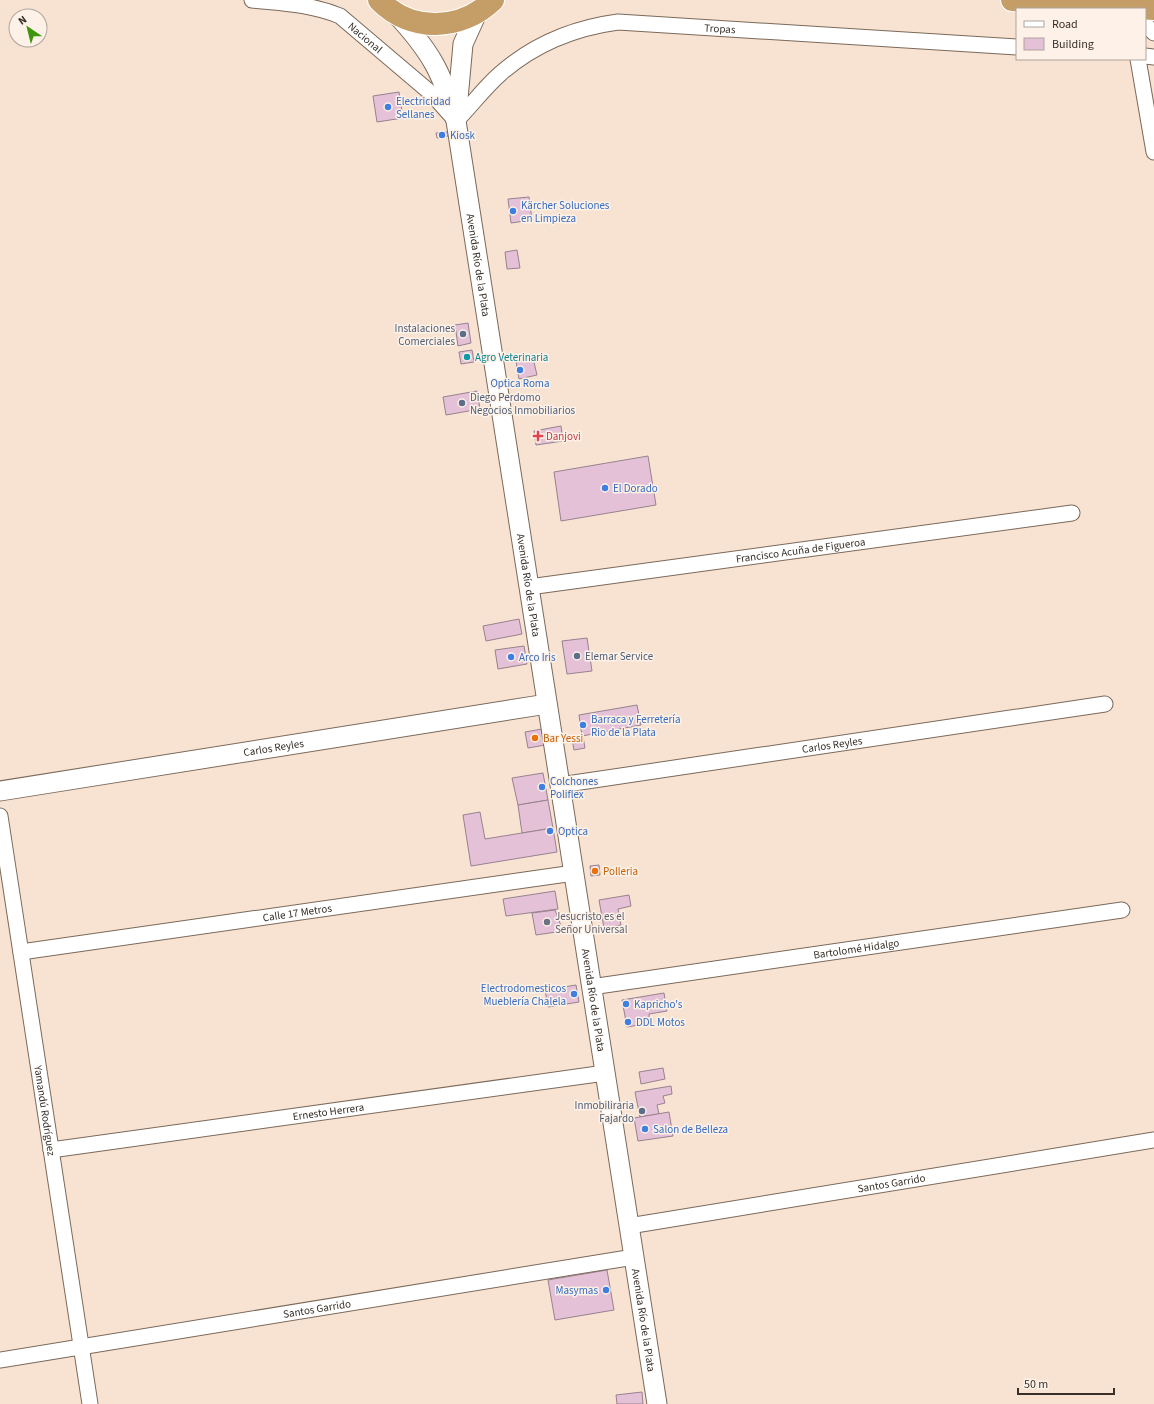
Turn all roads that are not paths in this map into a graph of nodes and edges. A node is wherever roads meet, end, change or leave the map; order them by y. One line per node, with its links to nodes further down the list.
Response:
1 (252, 0): 11 (street, Nacional)
2 (379, 0): 6 (highway)
3 (1012, 0): 5 (highway)
4 (485, 7): 6 (highway); 11 (street, Avenida Río de la Plata)
5 (1130, 8)
6 (396, 14): 11 (street, Avenida Río de la Plata)
7 (1146, 25): 8 (street)
8 (1154, 33)
9 (1016, 47): 11 (street, Tropas)
10 (1138, 60): 12 (street)
11 (456, 121): 14 (street, Avenida Río de la Plata)
12 (1154, 152)
13 (1072, 513): 14 (street, Francisco Acuña de Figueroa)
14 (529, 587): 15 (street, Avenida Río de la Plata)
15 (547, 704): 17 (street, Avenida Río de la Plata); 18 (street, Carlos Reyles)
16 (1105, 704): 17 (street, Carlos Reyles)
17 (560, 785): 20 (street, Avenida Río de la Plata)
18 (0, 791)
19 (0, 816): 22 (street, Yamandú Rodríguez)
20 (574, 873): 22 (street, Calle 17 Metros); 23 (street, Avenida Río de la Plata)
21 (1122, 910): 23 (street, Bartolomé Hidalgo)
22 (21, 952): 26 (street, Yamandú Rodríguez)
23 (592, 986): 24 (street, Avenida Río de la Plata)
24 (605, 1073): 26 (street, Ernesto Herrera); 27 (street, Avenida Río de la Plata)
25 (1154, 1140): 27 (street, Santos Garrido)
26 (51, 1150): 29 (street, Yamandú Rodríguez)
27 (629, 1226): 28 (street, Avenida Río de la Plata)
28 (634, 1257): 29 (street, Santos Garrido); 32 (street, Avenida Río de la Plata)
29 (81, 1347): 30 (street, Santos Garrido); 31 (street, Yamandú Rodríguez)
30 (0, 1360)
31 (90, 1404)
32 (657, 1404)

